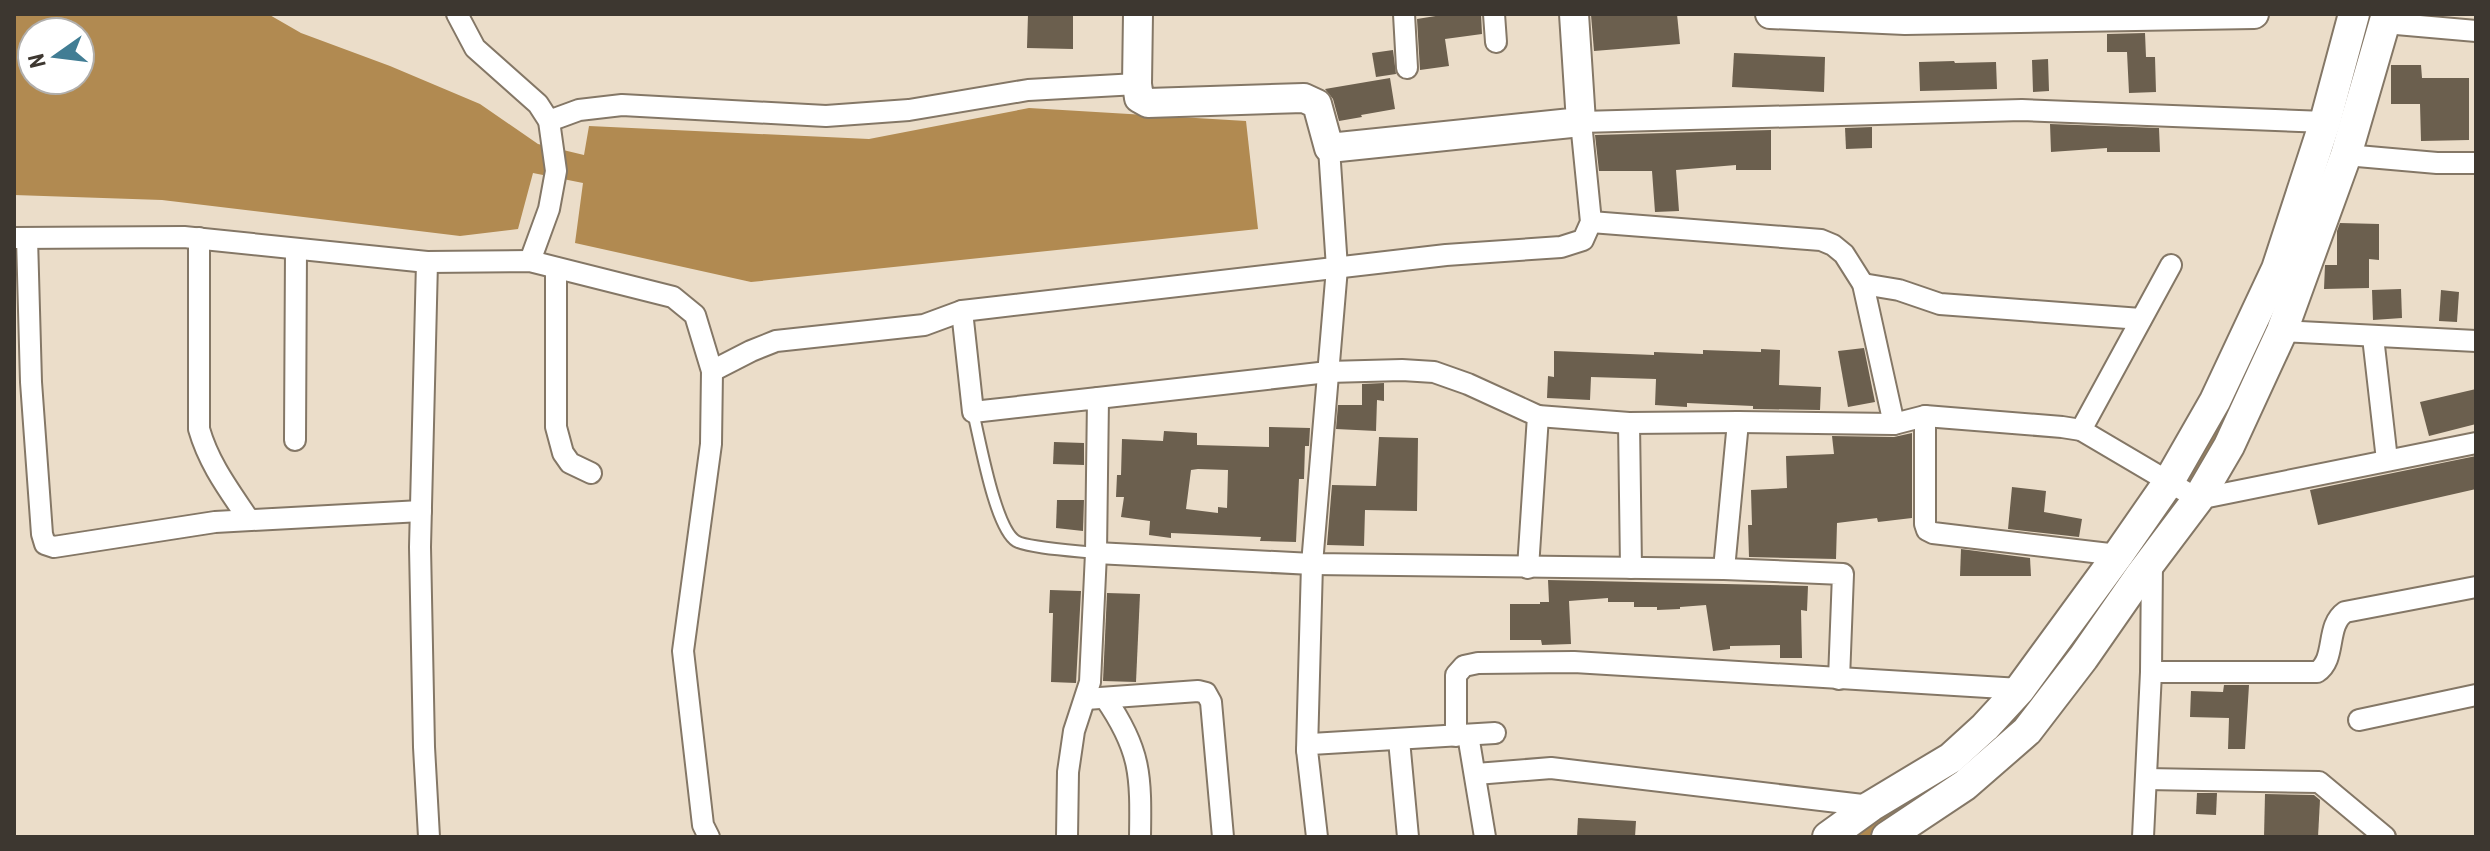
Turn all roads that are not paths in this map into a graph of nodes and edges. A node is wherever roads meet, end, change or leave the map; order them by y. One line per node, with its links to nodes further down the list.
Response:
1 (457, 14): 15 (street)
2 (1138, 14): 14 (main road)
3 (1404, 14): 13 (street)
4 (1494, 14): 12 (street)
5 (1574, 14): 16 (main road)
6 (1778, 14): 9 (main road)
7 (2254, 14): 9 (main road)
8 (2354, 14): 17 (main road)
9 (1905, 17)
10 (2386, 18): 11 (street); 19 (main road)
11 (2476, 31)
12 (1496, 42)
13 (1407, 68)
14 (1137, 84): 15 (street); 18 (main road)
15 (549, 121): 25 (street)
16 (1581, 122): 17 (street); 18 (main road); 21 (street)
17 (2325, 122): 50 (main road)
18 (1329, 148): 29 (street)
19 (2346, 155): 20 (street); 33 (main road)
20 (2476, 163)
21 (1591, 222): 29 (street); 30 (street)
22 (20, 238): 23 (street); 52 (street)
23 (199, 238): 24 (street); 52 (street)
24 (296, 249): 26 (street); 46 (street)
25 (530, 261): 26 (street); 28 (street)
26 (427, 262): 51 (street)
27 (2171, 265): 32 (street)
28 (556, 268): 36 (street); 49 (street)
29 (1337, 268): 31 (street); 37 (street)
30 (1863, 284): 32 (street); 44 (street)
31 (962, 311): 36 (street); 39 (street)
32 (2141, 319): 45 (street)
33 (2282, 331): 34 (street); 50 (main road)
34 (2373, 337): 35 (street); 48 (street)
35 (2476, 341)
36 (712, 371): 75 (street)
37 (1328, 372): 38 (street); 40 (street); 56 (street)
38 (1098, 398): 39 (street); 53 (street)
39 (973, 412): 53 (lane)
40 (1538, 416): 43 (street); 57 (street)
41 (1925, 416): 44 (street); 45 (street); 54 (street)
42 (1738, 422): 43 (street); 44 (street); 59 (street)
43 (1629, 423): 58 (street)
44 (1894, 424)
45 (2081, 430): 50 (street)
46 (295, 440)
47 (2476, 443): 48 (street)
48 (2387, 460): 50 (street)
49 (591, 473)
50 (2183, 490): 54 (main road); 55 (main road)
51 (421, 511): 52 (street); 74 (street)
52 (249, 520)
53 (1096, 553): 56 (street); 65 (street)
54 (2118, 555): 63 (main road)
55 (2152, 561): 61 (street); 83 (main road)
56 (1312, 564): 57 (street); 70 (street)
57 (1528, 568): 58 (street)
58 (1631, 568): 59 (street)
59 (1724, 569): 62 (street)
60 (2476, 587): 61 (street)
61 (2151, 672): 72 (street)
62 (1839, 679): 63 (street); 68 (street)
63 (2020, 689): 73 (main road)
64 (2476, 695): 66 (street)
65 (1095, 698): 76 (street); 77 (street); 78 (street)
66 (2359, 720)
67 (1495, 733): 68 (street)
68 (1462, 736): 69 (street); 71 (street)
69 (1399, 740): 70 (street); 80 (street)
70 (1307, 750): 79 (street)
71 (1476, 774): 73 (street); 81 (street)
72 (2146, 779): 84 (street); 85 (street)
73 (1871, 806): 82 (main road)
74 (429, 837)
75 (709, 837)
76 (1067, 837)
77 (1140, 837)
78 (1223, 837)
79 (1317, 837)
80 (1408, 837)
81 (1485, 837)
82 (1828, 837)
83 (1887, 837)
84 (2143, 837)
85 (2385, 837)

